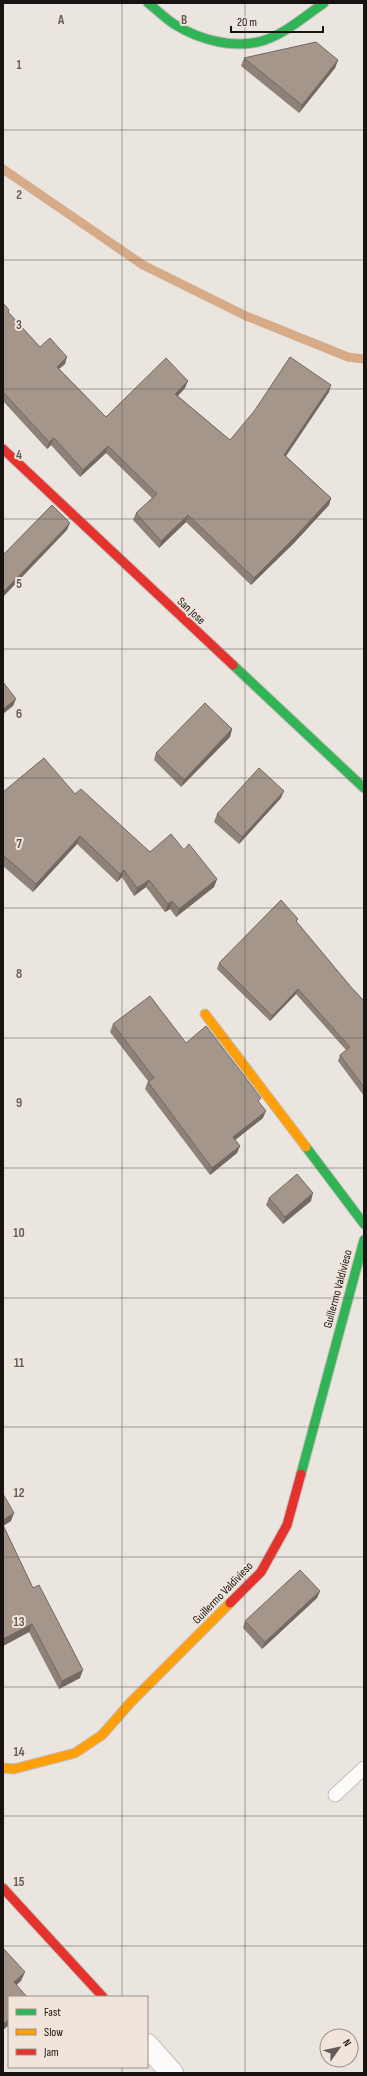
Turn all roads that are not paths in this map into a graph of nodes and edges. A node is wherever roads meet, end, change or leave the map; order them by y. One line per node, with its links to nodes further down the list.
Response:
1 (148, 3): 2 (street)
2 (324, 3)
3 (3, 449): 4 (street, San Jose)
4 (364, 788)
5 (204, 1014): 6 (street)
6 (364, 1224)
7 (364, 1240): 8 (street, Guillermo Valdivieso)
8 (3, 1768)
9 (364, 1768): 10 (lane)
10 (335, 1796)
11 (3, 1888): 12 (street)
12 (102, 1996)
13 (148, 2046): 14 (street)
14 (172, 2073)

